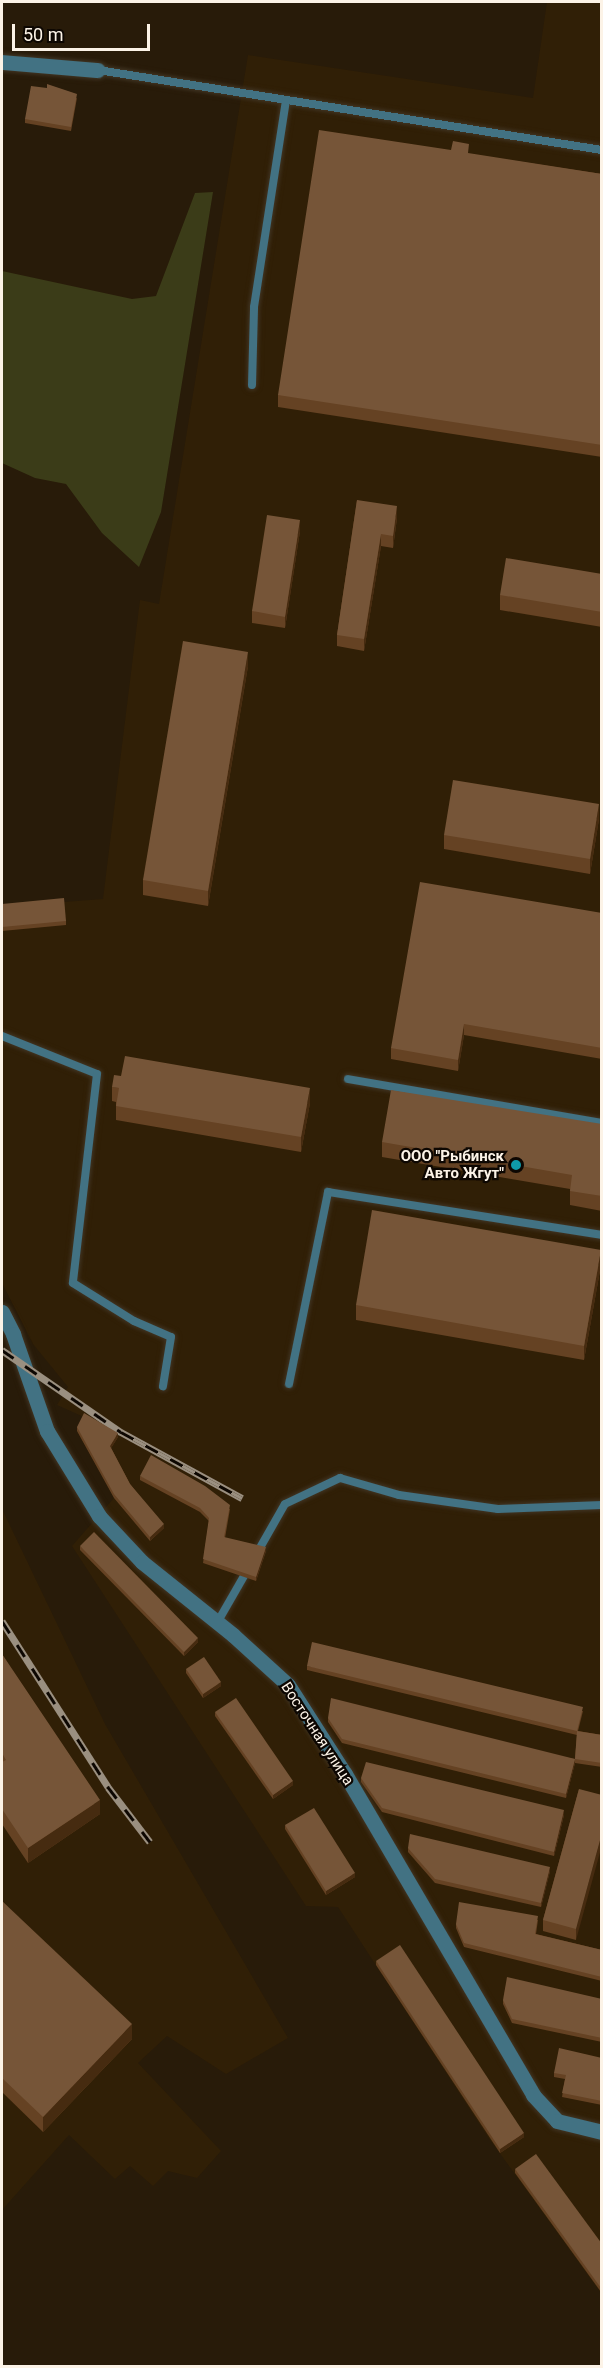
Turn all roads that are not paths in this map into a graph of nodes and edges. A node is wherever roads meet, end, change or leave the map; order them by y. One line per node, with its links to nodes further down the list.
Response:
1 (2, 62): 2 (street)
2 (98, 70): 3 (lane)
3 (286, 100): 4 (lane); 5 (lane)
4 (602, 150)
5 (252, 385)
6 (2, 1035): 12 (lane)
7 (348, 1079): 8 (lane)
8 (602, 1123)
9 (602, 1235): 11 (lane)
10 (2, 1312): 14 (street, Восточная улица)
11 (289, 1384)
12 (163, 1386)
13 (602, 1505): 14 (lane)
14 (217, 1623): 15 (street, Восточная улица)
15 (602, 2132)

